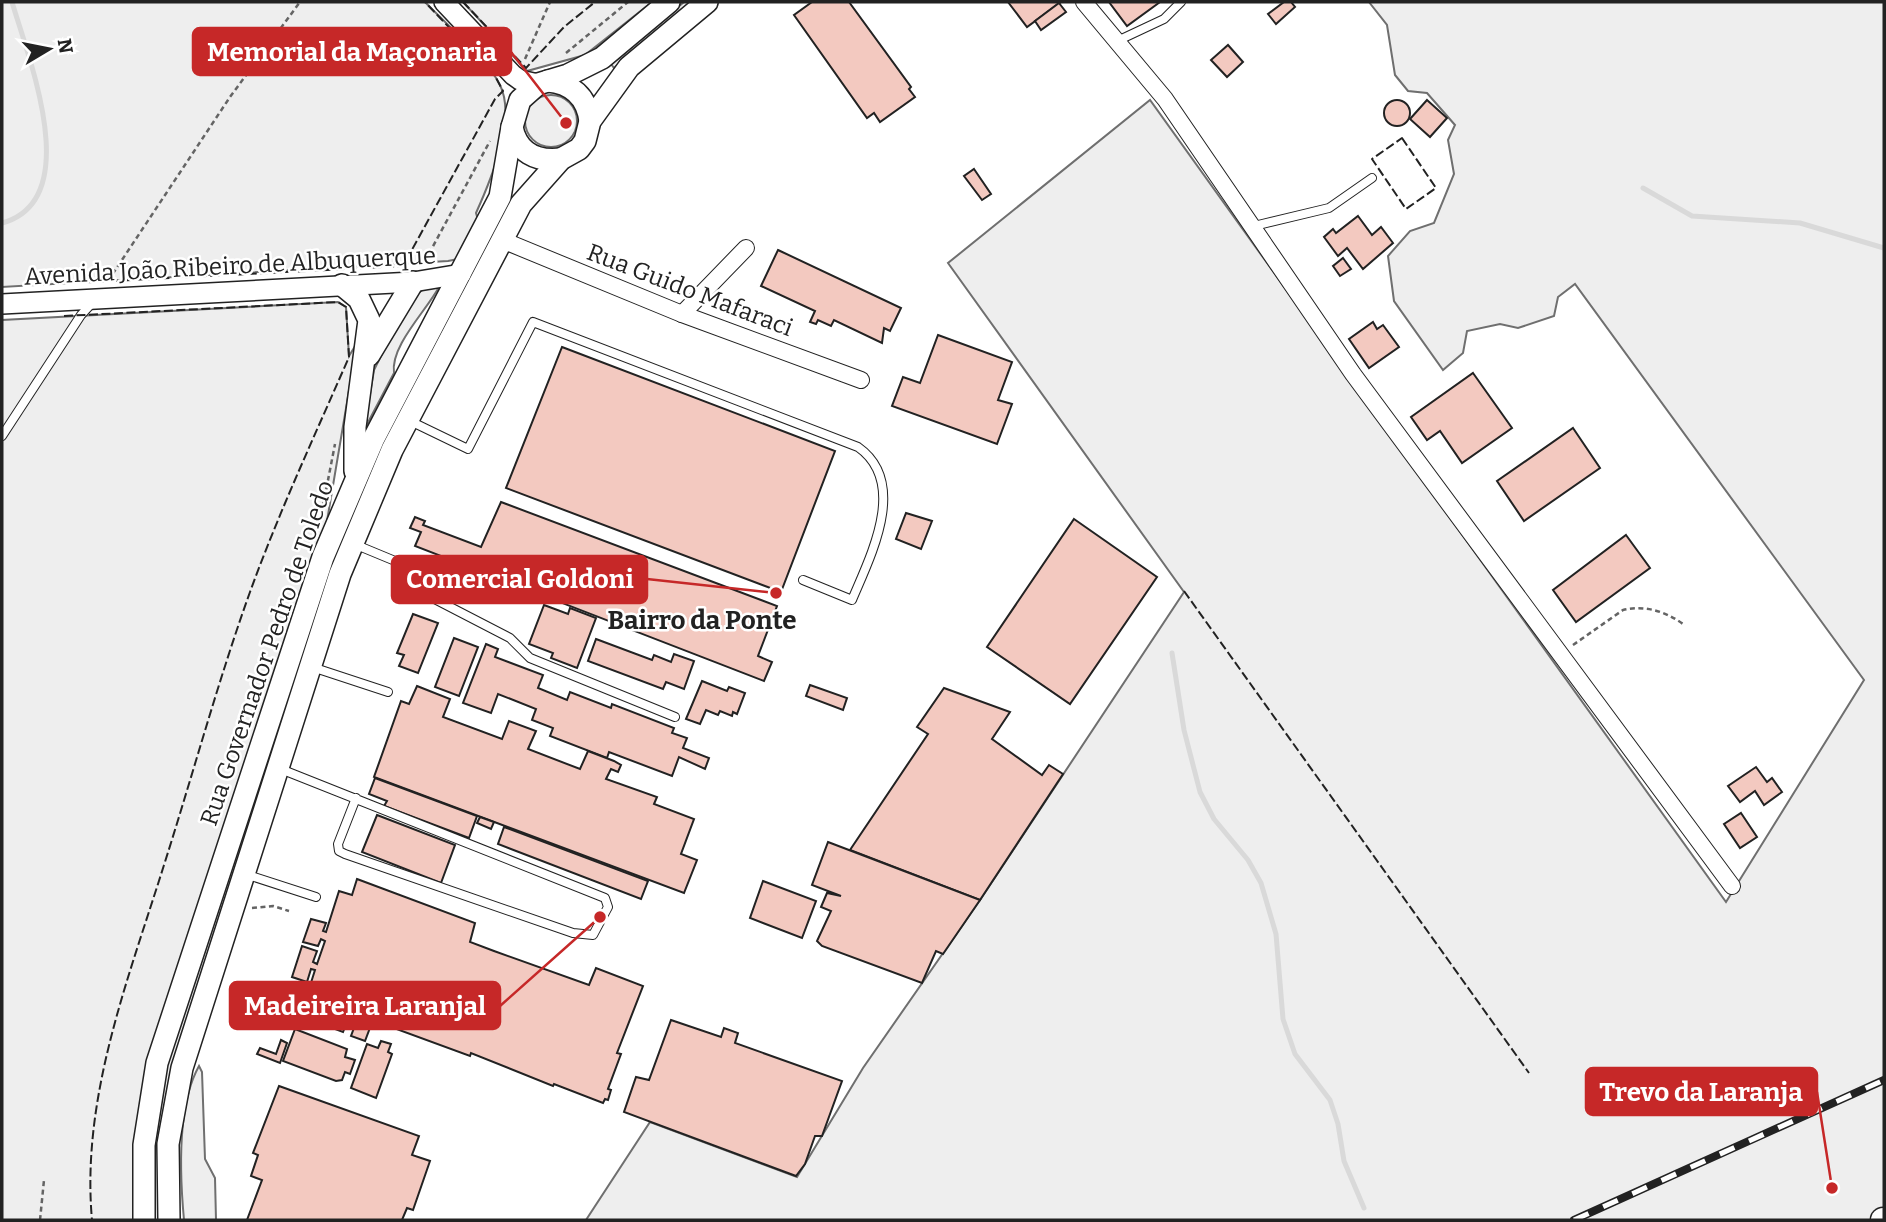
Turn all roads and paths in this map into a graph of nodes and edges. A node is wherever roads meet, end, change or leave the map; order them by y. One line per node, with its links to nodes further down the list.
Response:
1 (300, 2): 23 (path)
2 (444, 2): 11 (street)
3 (550, 2): 11 (path)
4 (628, 2): 10 (path)
5 (669, 2): 12 (main road)
6 (707, 2): 13 (main road, Rua Governador Pedro de Toledo)
7 (1084, 2): 9 (street)
8 (1181, 2): 9 (lane)
9 (1115, 42): 17 (street)
10 (562, 57)
11 (513, 75): 12 (street); 14 (street)
12 (543, 82): 13 (main road); 14 (main road)
13 (590, 121): 15 (main road, Rua Governador Pedro de Toledo)
14 (509, 122): 15 (main road); 20 (main road, Rua Governador Pedro de Toledo); 21 (path)
15 (561, 159): 18 (main road, Rua Governador Pedro de Toledo)
16 (1372, 178): 17 (lane)
17 (1254, 226): 34 (street)
18 (502, 240): 25 (street, Rua Guido Mafaraci); 28 (main road, Rua Governador Pedro de Toledo)
19 (746, 248): 25 (street)
20 (461, 274): 21 (street, Avenida João Ribeiro de Albuquerque); 30 (main road, Rua Governador Pedro de Toledo)
21 (413, 282): 22 (street, Avenida João Ribeiro de Albuquerque); 26 (main road)
22 (342, 285): 23 (street, Avenida João Ribeiro de Albuquerque); 26 (main road)
23 (96, 298): 24 (street, Avenida João Ribeiro de Albuquerque); 29 (lane)
24 (2, 304)
25 (682, 314): 27 (street, Rua Guido Mafaraci)
26 (364, 363): 30 (main road)
27 (861, 380)
28 (408, 420): 31 (main road, Rua Governador Pedro de Toledo); 32 (lane)
29 (2, 436)
30 (355, 478): 47 (main road, Rua Governador Pedro de Toledo)
31 (352, 543): 35 (main road, Rua Governador Pedro de Toledo); 37 (lane)
32 (803, 580)
33 (1683, 624): 34 (path)
34 (1559, 655): 41 (street)
35 (309, 666): 36 (lane); 38 (main road, Rua Governador Pedro de Toledo)
36 (388, 692)
37 (675, 717)
38 (276, 767): 39 (lane); 40 (main road, Rua Governador Pedro de Toledo)
39 (356, 798): 39 (lane)
40 (242, 873): 42 (lane); 43 (main road, Rua Governador Pedro de Toledo)
41 (1732, 886)
42 (316, 897)
43 (231, 909): 44 (path); 48 (main road, Rua Governador Pedro de Toledo)
44 (289, 911)
45 (44, 1180): 46 (path)
46 (40, 1220)
47 (144, 1220)
48 (169, 1220)

